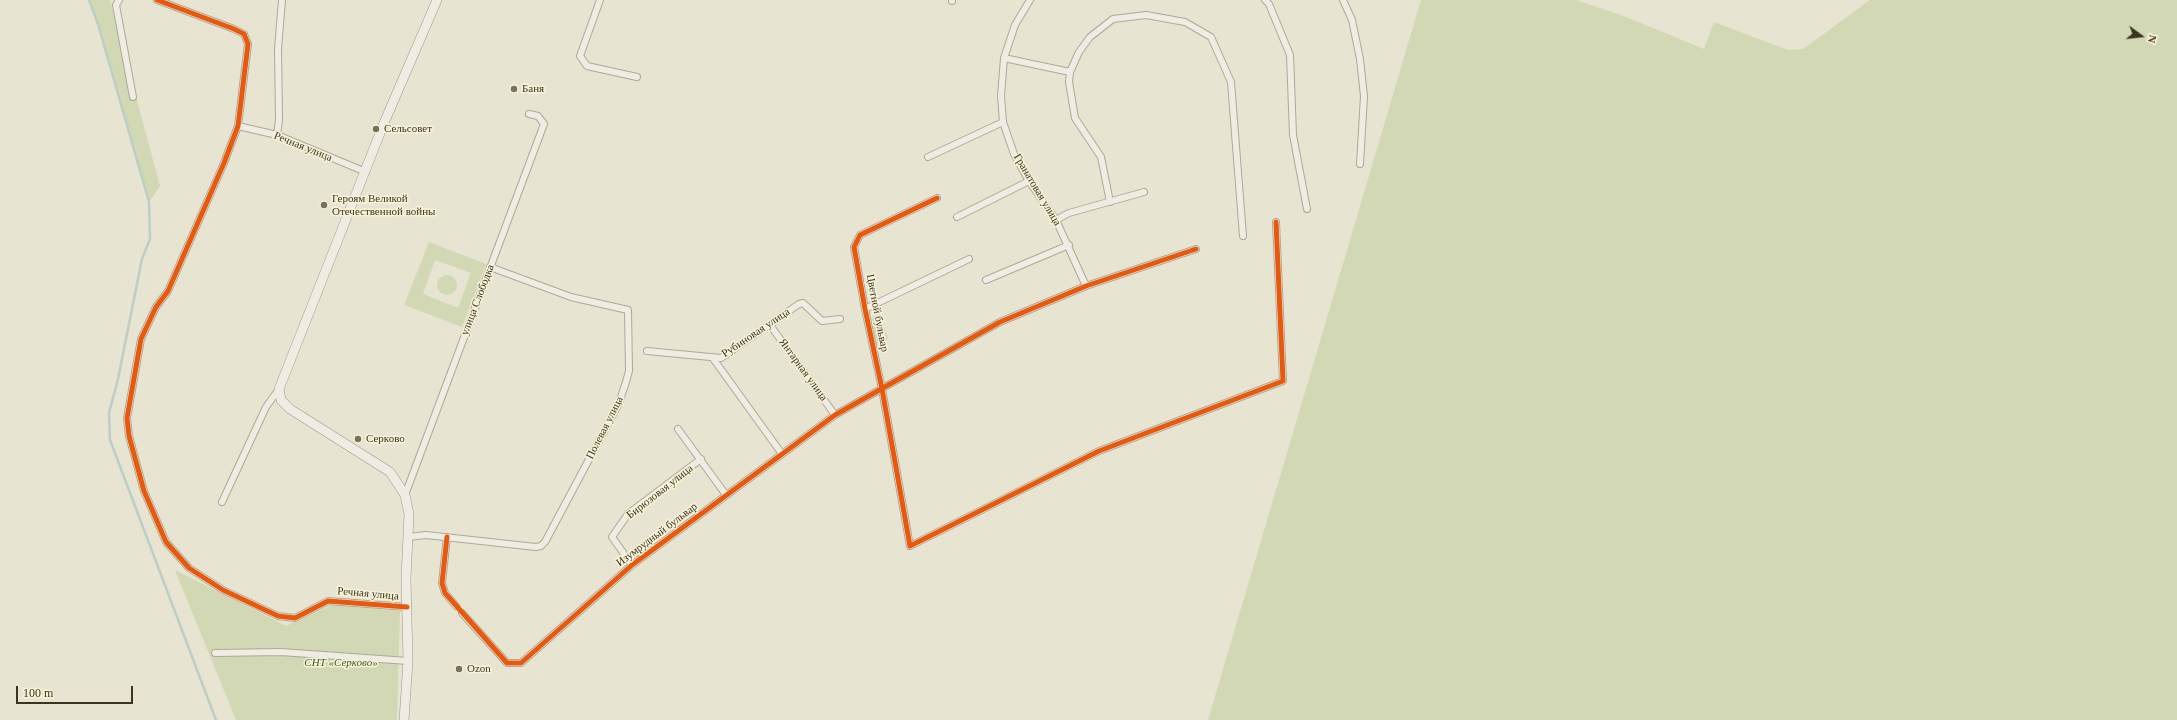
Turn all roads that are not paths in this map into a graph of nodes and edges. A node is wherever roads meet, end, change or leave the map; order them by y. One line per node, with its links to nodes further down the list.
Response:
1 (119, 0): 12 (street)
2 (157, 0): 15 (street)
3 (282, 0): 16 (street)
4 (436, 0): 19 (main road)
5 (600, 0): 11 (street)
6 (1030, 0): 9 (street, Гранатовая улица)
7 (1265, 0): 24 (street)
8 (1343, 0): 18 (street)
9 (1004, 58): 10 (street); 14 (street, Гранатовая улица)
10 (1070, 72): 23 (street); 28 (street)
11 (637, 77)
12 (133, 97)
13 (529, 114): 32 (street, улица Слободка)
14 (1003, 122): 17 (street); 20 (street, Гранатовая улица)
15 (238, 126): 16 (street, Речная улица); 53 (street, Речная улица)
16 (277, 135): 19 (street, Речная улица)
17 (928, 157)
18 (1360, 164)
19 (366, 172): 40 (main road)
20 (1029, 181): 25 (street); 26 (street, Гранатовая улица)
21 (1144, 192): 23 (street)
22 (937, 198): 35 (street, Цветной бульвар)
23 (1110, 202): 26 (street)
24 (1307, 209)
25 (957, 217)
26 (1056, 220): 29 (street, Гранатовая улица)
27 (1276, 222): 41 (street, Цветной бульвар)
28 (1242, 236)
29 (1069, 245): 33 (street); 34 (street, Гранатовая улица)
30 (1196, 249): 34 (street, Изумрудный бульвар)
31 (969, 259): 35 (street)
32 (490, 267): 46 (street, улица Слободка); 50 (street, Полевая улица)
33 (986, 280)
34 (1086, 286): 41 (street, Изумрудный бульвар)
35 (864, 309): 41 (street, Цветной бульвар)
36 (840, 319): 37 (street, Рубиновая улица)
37 (770, 325): 39 (street, Рубиновая улица); 42 (street, Янтарная улица)
38 (647, 351): 39 (street, Рубиновая улица)
39 (712, 357): 44 (street, Рубиновая улица)
40 (279, 389): 46 (main road); 48 (street)
41 (882, 389): 42 (street, Изумрудный бульвар)
42 (835, 415): 44 (street, Изумрудный бульвар)
43 (678, 429): 45 (street, Бирюзовая улица)
44 (782, 454): 47 (street, Изумрудный бульвар)
45 (701, 459): 47 (street, Бирюзовая улица); 51 (street, Бирюзовая улица)
46 (405, 494): 49 (main road)
47 (726, 495): 51 (street, Изумрудный бульвар)
48 (222, 502)
49 (408, 537): 50 (street, Полевая улица); 53 (main road)
50 (447, 537): 52 (street)
51 (632, 564): 54 (street, Изумрудный бульвар)
52 (456, 606)
53 (407, 607): 56 (main road)
54 (462, 613)
55 (215, 653): 56 (street)
56 (408, 661): 57 (main road)
57 (404, 720)

